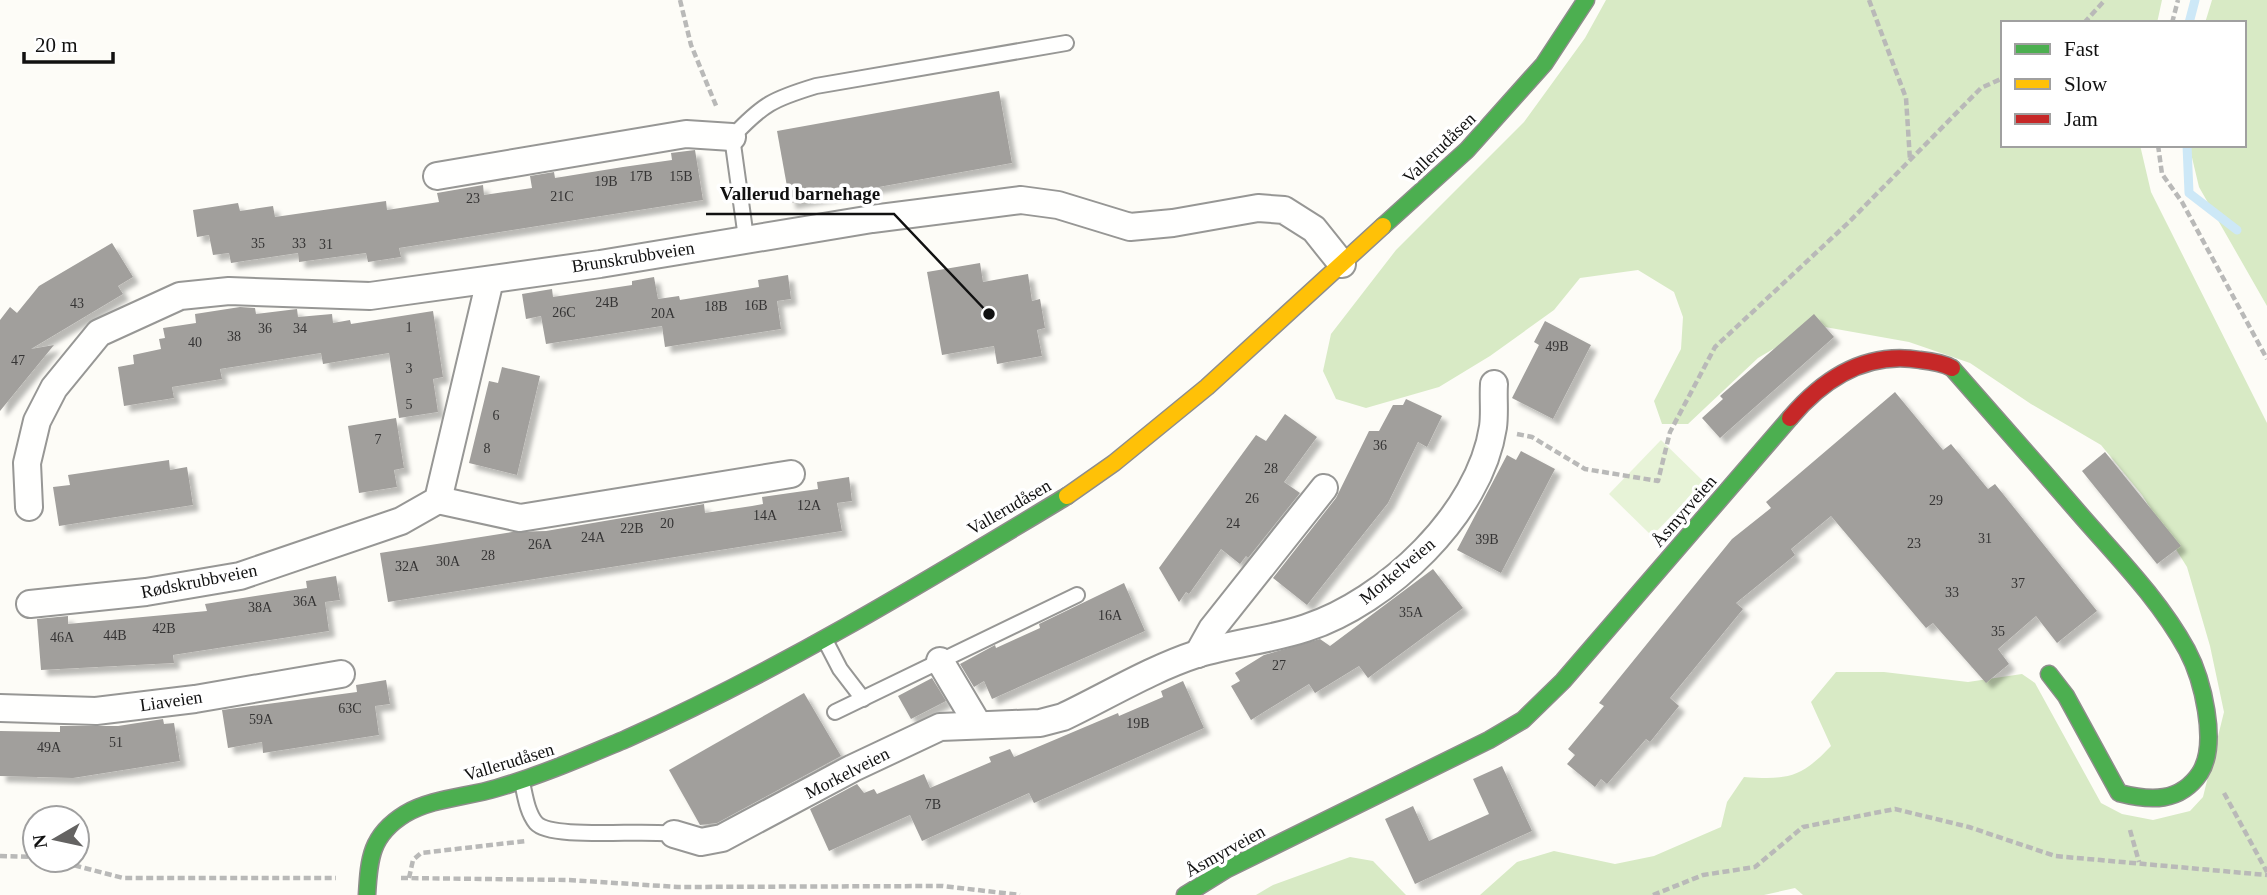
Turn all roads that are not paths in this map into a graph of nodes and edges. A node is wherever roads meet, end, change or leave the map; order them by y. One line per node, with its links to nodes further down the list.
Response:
1 (1586, 0): 6 (street, Vallerudåsen)
2 (1066, 43): 3 (lane)
3 (732, 137): 4 (street); 5 (lane)
4 (437, 176)
5 (746, 238): 6 (street, Brunskrubbveien); 7 (street, Brunskrubbveien)
6 (1342, 264): 15 (street, Vallerudåsen)
7 (490, 280): 11 (street); 12 (street, Brunskrubbveien)
8 (1494, 384): 16 (street, Morkelveien)
9 (791, 474): 11 (street)
10 (1324, 488): 16 (street)
11 (438, 500): 14 (street, Rødskrubbveien)
12 (29, 507)
13 (1077, 595): 17 (lane)
14 (30, 604)
15 (825, 641): 20 (lane); 24 (street, Vallerudåsen)
16 (1198, 654): 23 (street, Morkelveien)
17 (940, 660): 20 (lane); 23 (street)
18 (341, 674): 21 (street, Liaveien)
19 (2049, 674): 27 (street, Åsmyrveien)
20 (863, 699): 22 (lane)
21 (0, 708)
22 (835, 712)
23 (977, 723): 25 (street, Morkelveien)
24 (522, 780): 25 (lane, Morkelveien); 26 (street, Vallerudåsen)
25 (674, 834)
26 (367, 895)
27 (1185, 895)

